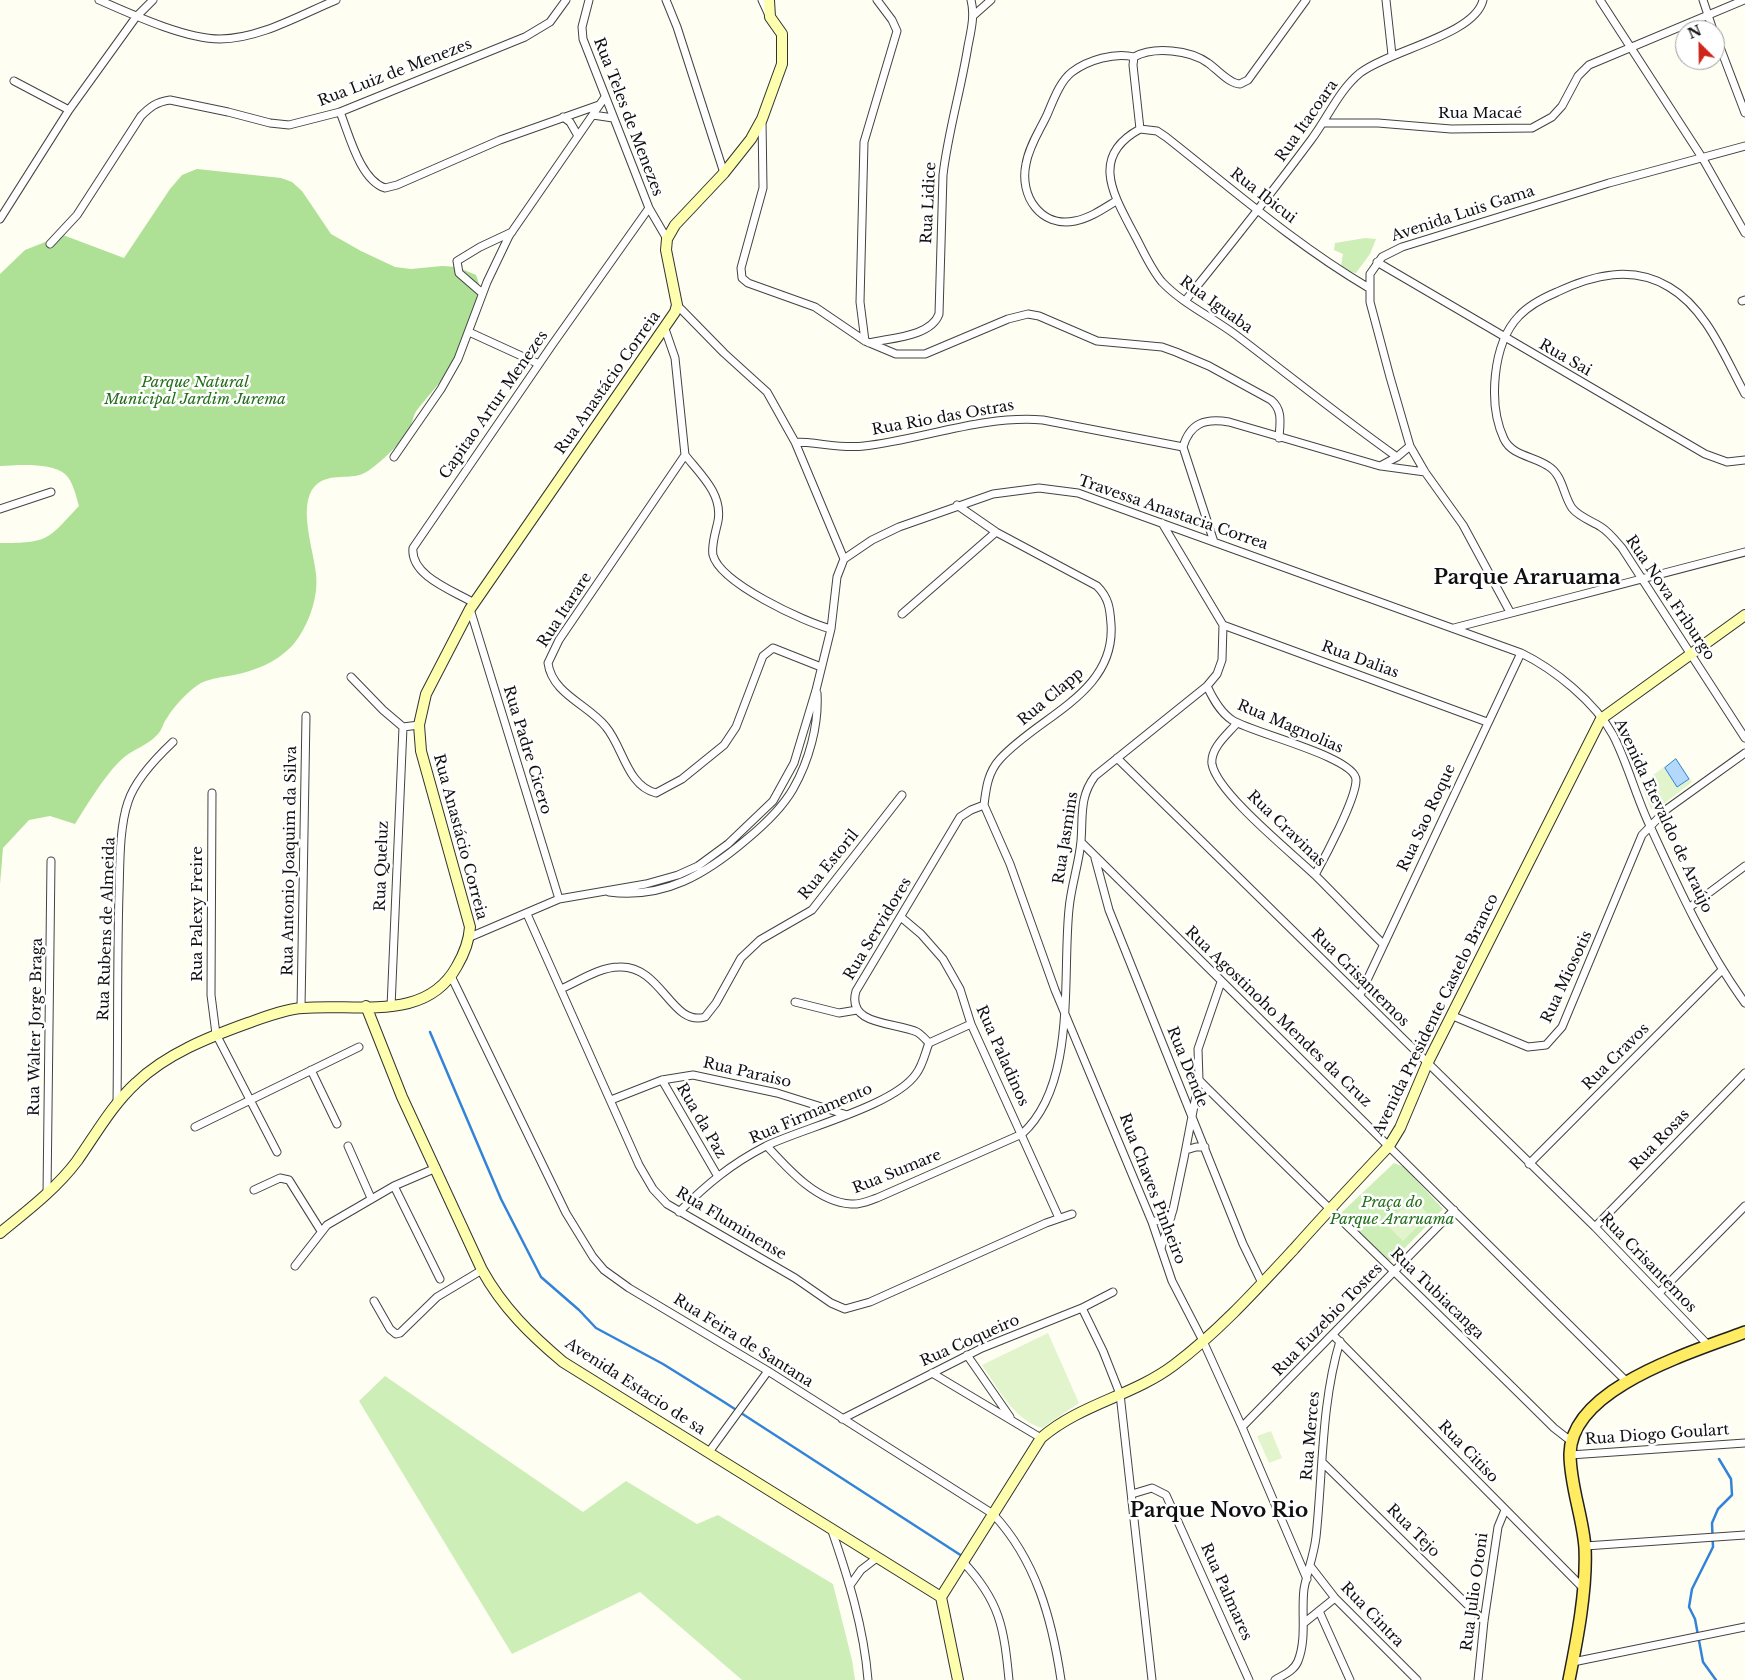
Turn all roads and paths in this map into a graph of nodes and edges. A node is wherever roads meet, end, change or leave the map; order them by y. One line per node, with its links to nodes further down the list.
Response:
1 (99, 0): 20 (street)
2 (153, 0): 20 (street)
3 (336, 0): 20 (street)
4 (566, 0): 31 (street, Rua Luiz de Menezes)
5 (590, 0): 28 (street, Rua Teles de Menezes)
6 (666, 0): 42 (street)
7 (762, 0): 21 (street)
8 (769, 0): 21 (street)
9 (877, 0): 59 (street)
10 (972, 0): 19 (street, Rua Lidice)
11 (991, 0): 19 (street)
12 (1306, 0): 25 (street)
13 (1386, 0): 24 (street)
14 (1483, 0): 24 (street, Rua Itacoara)
15 (1600, 0): 23 (street)
16 (1703, 0): 18 (street)
17 (1744, 0): 18 (street, Rua Macaé)
18 (1708, 15): 22 (street); 23 (street, Rua Macaé)
19 (973, 16): 59 (street, Rua Lidice)
20 (136, 17): 30 (street)
21 (770, 17): 36 (street)
22 (1710, 20)
23 (1631, 48): 37 (street, Rua Macaé); 41 (street)
24 (1392, 55): 37 (street, Rua Itacoara)
25 (1134, 58): 38 (street); 43 (street)
26 (1725, 60): 32 (street)
27 (14, 81): 30 (street)
28 (605, 97): 29 (street); 35 (street, Rua Teles de Menezes)
29 (599, 105): 33 (street); 34 (street)
30 (69, 110): 46 (street)
31 (340, 112): 34 (street); 50 (street, Rua Luiz de Menezes)
32 (1745, 113)
33 (593, 115): 35 (street); 39 (street)
34 (563, 117): 39 (street)
35 (613, 118): 44 (street, Rua Teles de Menezes)
36 (762, 119): 42 (street); 59 (street)
37 (1324, 123): 45 (street, Rua Itacoara)
38 (1140, 130): 43 (street, Rua Iguaba); 45 (street, Rua Ibicui)
39 (578, 136): 47 (street)
40 (1745, 146): 41 (street, Avenida Luis Gama)
41 (1703, 159): 48 (street); 51 (street, Avenida Luis Gama)
42 (724, 173): 49 (street)
43 (1116, 201): 54 (street, Rua Iguaba)
44 (649, 208): 49 (street, Rua Teles de Menezes); 60 (street, Capitao Artur Menezes)
45 (1258, 211): 52 (street, Rua Ibicui); 54 (street, Rua Itacoara)
46 (0, 219)
47 (512, 232): 53 (street); 53 (street)
48 (1745, 233)
49 (667, 239): 55 (street, Rua Anastácio Correia)
50 (50, 244)
51 (1377, 262): 52 (street); 58 (street, Rua Sai)
52 (1369, 288): 64 (street)
53 (482, 293): 57 (street)
54 (1185, 301): 68 (street, Rua Iguaba)
55 (677, 305): 56 (street, Rua Anastácio Correia); 63 (street)
56 (664, 329): 66 (street); 81 (street, Rua Anastácio Correia)
57 (469, 332): 60 (street); 67 (street)
58 (1504, 338): 61 (street, Rua Nova Friburgo); 69 (street, Rua Sai); 80 (street, Rua Nova Friburgo)
59 (867, 342): 62 (street)
60 (539, 364): 81 (street, Capitao Artur Menezes)
61 (1745, 394)
62 (1279, 438): 65 (street); 70 (street)
63 (795, 442): 65 (street, Rua Rio das Ostras); 79 (street)
64 (1410, 446): 68 (street); 71 (street)
65 (1183, 447): 77 (street)
66 (685, 455): 87 (street); 90 (street, Rua Itarare)
67 (394, 457)
68 (1397, 457): 70 (street)
69 (1745, 460)
70 (1380, 466): 71 (street)
71 (1425, 472): 82 (street)
72 (51, 492): 74 (street)
73 (957, 505): 75 (street, Travessa Anastacia Correa); 76 (street, Rua Clapp); 79 (street, Travessa Anastacia Correa)
74 (0, 509)
75 (1162, 523): 77 (street, Travessa Anastacia Correa); 85 (street)
76 (996, 532): 83 (street); 105 (street, Rua Clapp)
77 (1214, 542): 86 (street, Travessa Anastacia Correa)
78 (1745, 552): 80 (street)
79 (844, 560): 87 (street)
80 (1644, 580): 82 (street); 89 (street, Rua Nova Friburgo)
81 (472, 606): 97 (street, Rua Anastácio Correia); 112 (street, Rua Padre Cicero)
82 (1510, 612): 86 (street)
83 (902, 614)
84 (1745, 615): 89 (street, Avenida Presidente Castelo Branco)
85 (1223, 625): 92 (street, Rua Jasmins); 96 (street, Rua Dalias)
86 (1453, 628): 88 (street, Travessa Anastacia Correa)
87 (831, 629): 90 (street)
88 (1521, 653): 94 (street, Travessa Anastacia Correa); 96 (street, Rua Sao Roque)
89 (1691, 654): 94 (street, Avenida Presidente Castelo Branco); 99 (street, Rua Nova Friburgo)
90 (820, 667): 112 (street)
91 (352, 677): 98 (street)
92 (1207, 686): 95 (street, Rua Magnolias); 102 (street, Rua Jasmins)
93 (306, 716): 127 (street, Rua Antonio Joaquim da Silva)
94 (1601, 719): 106 (street, Avenida Etevaldo de Araújo); 130 (street, Avenida Presidente Castelo Branco)
95 (1237, 722): 111 (street, Rua Cravinas); 111 (street, Rua Magnolias)
96 (1487, 722): 117 (street, Rua Sao Roque)
97 (419, 725): 98 (street); 116 (street, Rua Anastácio Correia)
98 (403, 727): 126 (street, Rua Queluz)
99 (1745, 738)
100 (172, 742): 142 (street, Rua Rubens de Almeida)
101 (1745, 753): 106 (street, Rua Miosotis)
102 (1117, 758): 107 (street, Rua Jasmins); 122 (street, Rua Crisantemos)
103 (212, 793): 132 (street, Rua Palexy Freire)
104 (902, 795): 121 (street, Rua Estoril)
105 (984, 804): 115 (street, Rua Servidores); 129 (street, Rua Chaves Pinheiro)
106 (1649, 825): 113 (street, Avenida Etevaldo de Araújo); 130 (street, Rua Miosotis)
107 (1080, 842): 108 (street, Rua Agostinoho Mendes da Cruz); 129 (street, Rua Jasmins)
108 (1095, 858): 120 (street, Rua Agostinoho Mendes da Cruz); 144 (street, Rua Dende)
109 (51, 861): 159 (street, Rua Walter Jorge Braga)
110 (1745, 866): 113 (street)
111 (1315, 875): 117 (street, Rua Cravinas)
112 (558, 899): 114 (street)
113 (1690, 907): 118 (street, Avenida Etevaldo de Araújo)
114 (527, 914): 116 (street); 121 (street, Rua Fluminense)
115 (902, 918): 128 (street, Rua Servidores); 131 (street, Rua Paladinos)
116 (470, 937): 119 (street, Rua Anastácio Correia)
117 (1383, 944): 122 (street, Rua Sao Roque)
118 (1722, 970): 124 (street, Avenida Etevaldo de Araújo); 154 (street, Rua Cravos)
119 (452, 976): 126 (street, Rua Anastácio Correia); 187 (street, Rua Feira de Santana)
120 (1221, 982): 139 (street); 150 (street, Rua Agostinoho Mendes da Cruz)
121 (561, 989): 141 (street, Rua Fluminense)
122 (1360, 995): 135 (street, Rua Crisantemos)
123 (795, 1002): 128 (street)
124 (1745, 1003)
125 (366, 1006): 126 (street, Rua Anastácio Correia); 127 (street, Rua Anastácio Correia); 155 (street, Avenida Estacio de sa)
126 (391, 1006)
127 (301, 1008): 132 (street, Rua Anastácio Correia)
128 (857, 1010): 133 (street)
129 (1066, 1013): 147 (street, Rua Jasmins); 168 (street, Rua Chaves Pinheiro)
130 (1452, 1016): 135 (street, Avenida Presidente Castelo Branco)
131 (971, 1024): 133 (street); 147 (street, Rua Paladinos)
132 (216, 1034): 140 (street); 142 (street, Rua Anastácio Correia)
133 (929, 1043): 143 (street, Rua Firmamento)
134 (359, 1048): 136 (street)
135 (1427, 1064): 150 (street, Avenida Presidente Castelo Branco); 154 (street, Rua Crisantemos)
136 (311, 1070): 140 (street); 145 (street)
137 (1745, 1074): 169 (street, Rua Rosas)
138 (662, 1080): 141 (street, Rua Paraiso); 143 (street, Rua Paraiso); 156 (street, Rua da Paz)
139 (1199, 1080): 144 (street); 162 (street, Rua Tubiacanga)
140 (251, 1099): 146 (street); 153 (street)
141 (611, 1100): 164 (street, Rua Fluminense)
142 (117, 1103): 159 (street, Rua Anastácio Correia)
143 (848, 1115): 149 (street, Rua Firmamento)
144 (1192, 1116): 151 (street, Rua Dende); 152 (street)
145 (337, 1124)
146 (194, 1127)
147 (1022, 1134): 149 (street, Rua Sumare); 167 (street, Rua Paladinos)
148 (348, 1146): 160 (street)
149 (767, 1146): 156 (street, Rua Firmamento)
150 (1389, 1146): 162 (street, Avenida Presidente Castelo Branco); 163 (street, Rua Agostinoho Mendes da Cruz)
151 (1204, 1147): 152 (street); 177 (street, Rua Dende)
152 (1186, 1150): 166 (street)
153 (276, 1152)
154 (1529, 1164): 169 (street, Rua Crisantemos)
155 (436, 1168): 157 (street); 174 (street, Avenida Estacio de sa)
156 (717, 1175): 164 (street, Rua Firmamento)
157 (394, 1186): 160 (street); 176 (street)
158 (254, 1190): 170 (street)
159 (47, 1194): 171 (street, Rua Anastácio Correia)
160 (371, 1198): 170 (street)
161 (1745, 1206): 179 (street)
162 (1329, 1210): 175 (street, Rua Tubiacanga); 177 (street, Avenida Presidente Castelo Branco)
163 (1454, 1210): 175 (street, Rua Euzebio Tostes); 189 (street, Rua Agostinoho Mendes da Cruz)
164 (679, 1212): 167 (street, Rua Fluminense)
165 (1072, 1214): 167 (street, Rua Fluminense)
166 (1171, 1217): 168 (street); 172 (street)
167 (1059, 1218)
168 (1152, 1222): 172 (street, Rua Chaves Pinheiro)
169 (1595, 1227): 179 (street, Rua Crisantemos)
170 (321, 1231): 173 (street)
171 (0, 1233)
172 (1161, 1248): 184 (street, Rua Chaves Pinheiro)
173 (295, 1266)
174 (482, 1270): 180 (street); 197 (street, Avenida Estacio de sa)
175 (1396, 1272): 183 (street, Rua Euzebio Tostes); 195 (street, Rua Tubiacanga)
176 (440, 1279)
177 (1262, 1283): 184 (street, Avenida Presidente Castelo Branco)
178 (1113, 1292): 181 (street, Rua Coqueiro)
179 (1660, 1292): 185 (street, Rua Crisantemos)
180 (374, 1301)
181 (1082, 1308): 186 (street, Rua Coqueiro); 190 (street)
182 (1745, 1332): 185 (main road)
183 (1337, 1338): 193 (street, Rua Euzebio Tostes); 199 (street, Rua Merces); 201 (street, Rua Citiso)
184 (1203, 1341): 190 (street, Avenida Presidente Castelo Branco); 193 (street, Rua Chaves Pinheiro)
185 (1709, 1346): 189 (main road)
186 (968, 1355): 188 (street, Rua Coqueiro); 191 (street)
187 (768, 1371): 192 (street, Rua Feira de Santana); 197 (street)
188 (932, 1372): 191 (street); 192 (street, Rua Coqueiro)
189 (1626, 1381): 195 (main road)
190 (1120, 1394): 194 (street, Avenida Presidente Castelo Branco); 200 (street)
191 (1011, 1418): 194 (street)
192 (842, 1419): 202 (street, Rua Feira de Santana)
193 (1242, 1427): 209 (street, Rua Chaves Pinheiro)
194 (1041, 1438): 202 (street, Avenida Presidente Castelo Branco)
195 (1572, 1442): 198 (main road)
196 (1745, 1443): 198 (street, Rua Diogo Goulart)
197 (709, 1452): 203 (street, Avenida Estacio de sa)
198 (1570, 1455): 205 (main road)
199 (1322, 1462): 208 (street, Rua Merces); 215 (street, Rua Tejo)
200 (1132, 1494): 223 (street); 224 (street, Rua Palmares)
201 (1506, 1510): 211 (street, Rua Citiso); 215 (street, Rua Julio Otoni)
202 (993, 1514): 207 (street, Avenida Presidente Castelo Branco); 222 (street, Rua Feira de Santana)
203 (830, 1527): 206 (street, Avenida Estacio de sa); 210 (street)
204 (1745, 1535): 205 (street)
205 (1584, 1546): 211 (main road)
206 (878, 1556): 210 (street); 212 (street, Avenida Estacio de sa)
207 (963, 1562): 212 (street, Avenida Presidente Castelo Branco); 221 (street)
208 (1311, 1567): 209 (street, Rua Merces); 213 (street, Rua Cintra)
209 (1307, 1578): 216 (street, Rua Merces)
210 (850, 1584): 219 (street)
211 (1583, 1588): 218 (main road)
212 (942, 1597): 220 (street)
213 (1334, 1598): 214 (street); 227 (street, Rua Cintra)
214 (1319, 1611): 216 (street); 226 (street)
215 (1484, 1622): 228 (street, Rua Julio Otoni)
216 (1304, 1623): 225 (street, Rua Merces)
217 (1745, 1626): 218 (street)
218 (1573, 1662): 229 (main road)
219 (868, 1680)
220 (958, 1680)
221 (1009, 1680)
222 (1061, 1680)
223 (1152, 1680)
224 (1249, 1680)
225 (1274, 1680)
226 (1350, 1680)
227 (1417, 1680)
228 (1478, 1680)
229 (1569, 1680)

